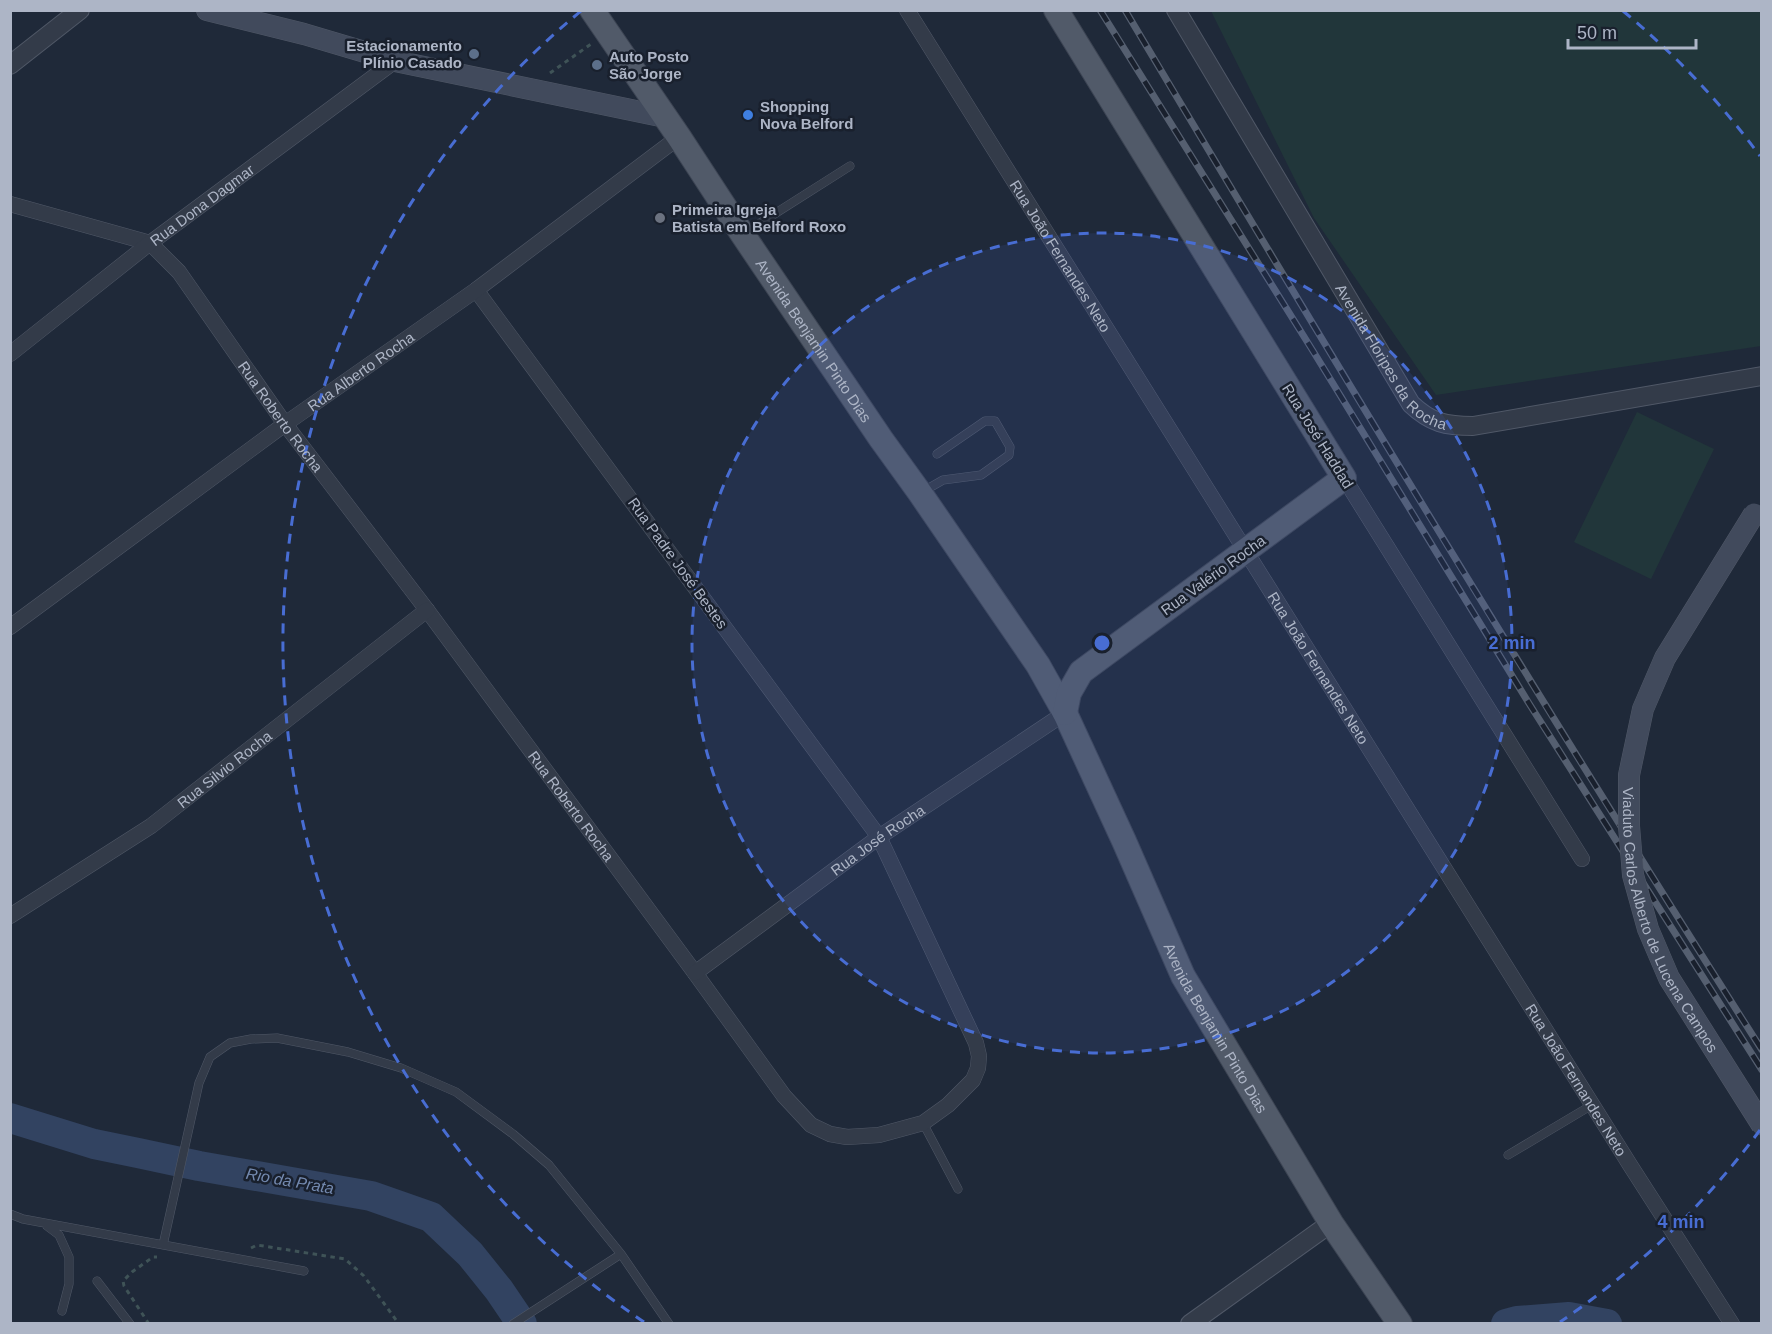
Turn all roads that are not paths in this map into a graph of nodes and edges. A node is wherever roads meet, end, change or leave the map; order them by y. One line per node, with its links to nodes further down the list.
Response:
1 (80, 10): 8 (street)
2 (207, 10): 7 (main road)
3 (592, 10): 9 (main road, Avenida Benjamin Pinto Dias)
4 (907, 10): 22 (street, Rua João Fernandes Neto)
5 (1056, 10): 19 (main road, Rua José Haddad)
6 (1176, 10): 16 (street, Avenida Floripes da Rocha)
7 (395, 61): 9 (main road); 13 (street, Rua Dona Dagmar)
8 (10, 65)
9 (672, 127): 12 (main road, Avenida Benjamin Pinto Dias); 14 (street, Rua Alberto Rocha)
10 (850, 166): 12 (lane)
11 (10, 204): 13 (street, Rua Roberto Rocha)
12 (743, 235): 20 (main road, Avenida Benjamin Pinto Dias)
13 (150, 243): 15 (street, Rua Dona Dagmar); 17 (street, Rua Roberto Rocha)
14 (476, 290): 17 (street, Rua Alberto Rocha); 28 (street, Rua Padre José Bestes)
15 (10, 354)
16 (1761, 376)
17 (285, 424): 23 (street, Rua Roberto Rocha); 24 (street, Rua Alberto Rocha)
18 (937, 454): 20 (lane)
19 (1344, 478): 22 (main road, Rua Valério Rocha); 29 (street, Rua José Haddad)
20 (920, 493): 25 (main road, Avenida Benjamin Pinto Dias)
21 (1758, 509): 34 (main road, Viaduto Carlos Alberto de Lucena Campos, bridge)
22 (1246, 551): 26 (main road, Rua Valério Rocha); 32 (street, Rua João Fernandes Neto)
23 (427, 610): 30 (street, Rua Silvio Rocha); 31 (street, Rua Roberto Rocha)
24 (10, 627)
25 (1038, 665): 26 (main road); 27 (main road, Avenida Benjamin Pinto Dias)
26 (1081, 672): 27 (main road)
27 (1065, 713): 28 (street, Rua José Rocha); 39 (main road, Avenida Benjamin Pinto Dias)
28 (879, 837): 31 (street, Rua José Rocha); 33 (street, Rua Roberto Rocha)
29 (1582, 859)
30 (10, 916)
31 (695, 973): 33 (street, Rua Roberto Rocha)
32 (1592, 1105): 35 (lane); 45 (street, Rua João Fernandes Neto)
33 (923, 1123): 36 (lane)
34 (1761, 1125)
35 (1508, 1155)
36 (958, 1189)
37 (10, 1214): 38 (lane)
38 (43, 1223): 40 (lane); 44 (lane)
39 (1331, 1223): 46 (main road, Avenida Benjamin Pinto Dias); 50 (street)
40 (163, 1245): 41 (lane); 42 (lane)
41 (621, 1254): 48 (lane); 49 (lane)
42 (304, 1271)
43 (97, 1281): 47 (lane)
44 (62, 1311)
45 (1731, 1320)
46 (1396, 1322)
47 (130, 1323)
48 (513, 1323)
49 (669, 1323)
50 (1190, 1323)

